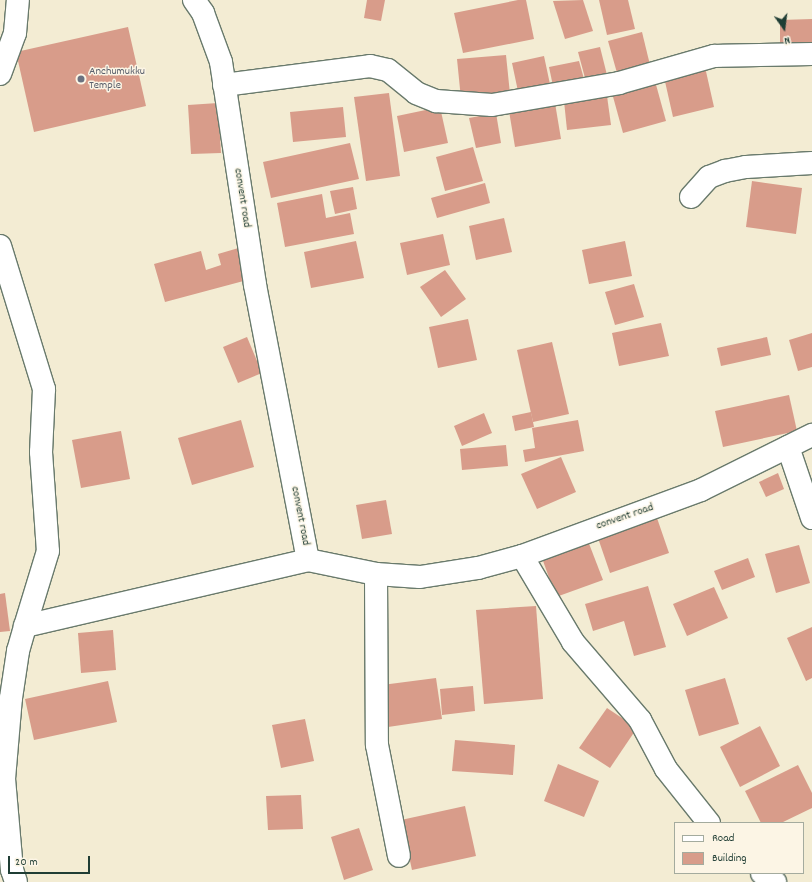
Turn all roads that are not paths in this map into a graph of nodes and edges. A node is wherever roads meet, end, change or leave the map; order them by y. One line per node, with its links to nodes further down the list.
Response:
1 (194, 0): 5 (street, convent road)
2 (11, 7): 4 (street)
3 (812, 54): 5 (street)
4 (0, 74)
5 (224, 85): 13 (street, convent road)
6 (812, 163): 7 (street)
7 (691, 197)
8 (0, 246): 15 (street)
9 (812, 435): 10 (street, convent road)
10 (788, 447): 11 (street); 12 (street, convent road)
11 (812, 518)
12 (522, 556): 14 (street, convent road); 17 (street)
13 (308, 560): 14 (street, convent road); 15 (street)
14 (376, 574): 18 (street)
15 (25, 626): 16 (street)
16 (2, 779): 20 (street)
17 (708, 822)
18 (399, 856)
19 (763, 874): 21 (street)
20 (16, 882)
21 (775, 882)

